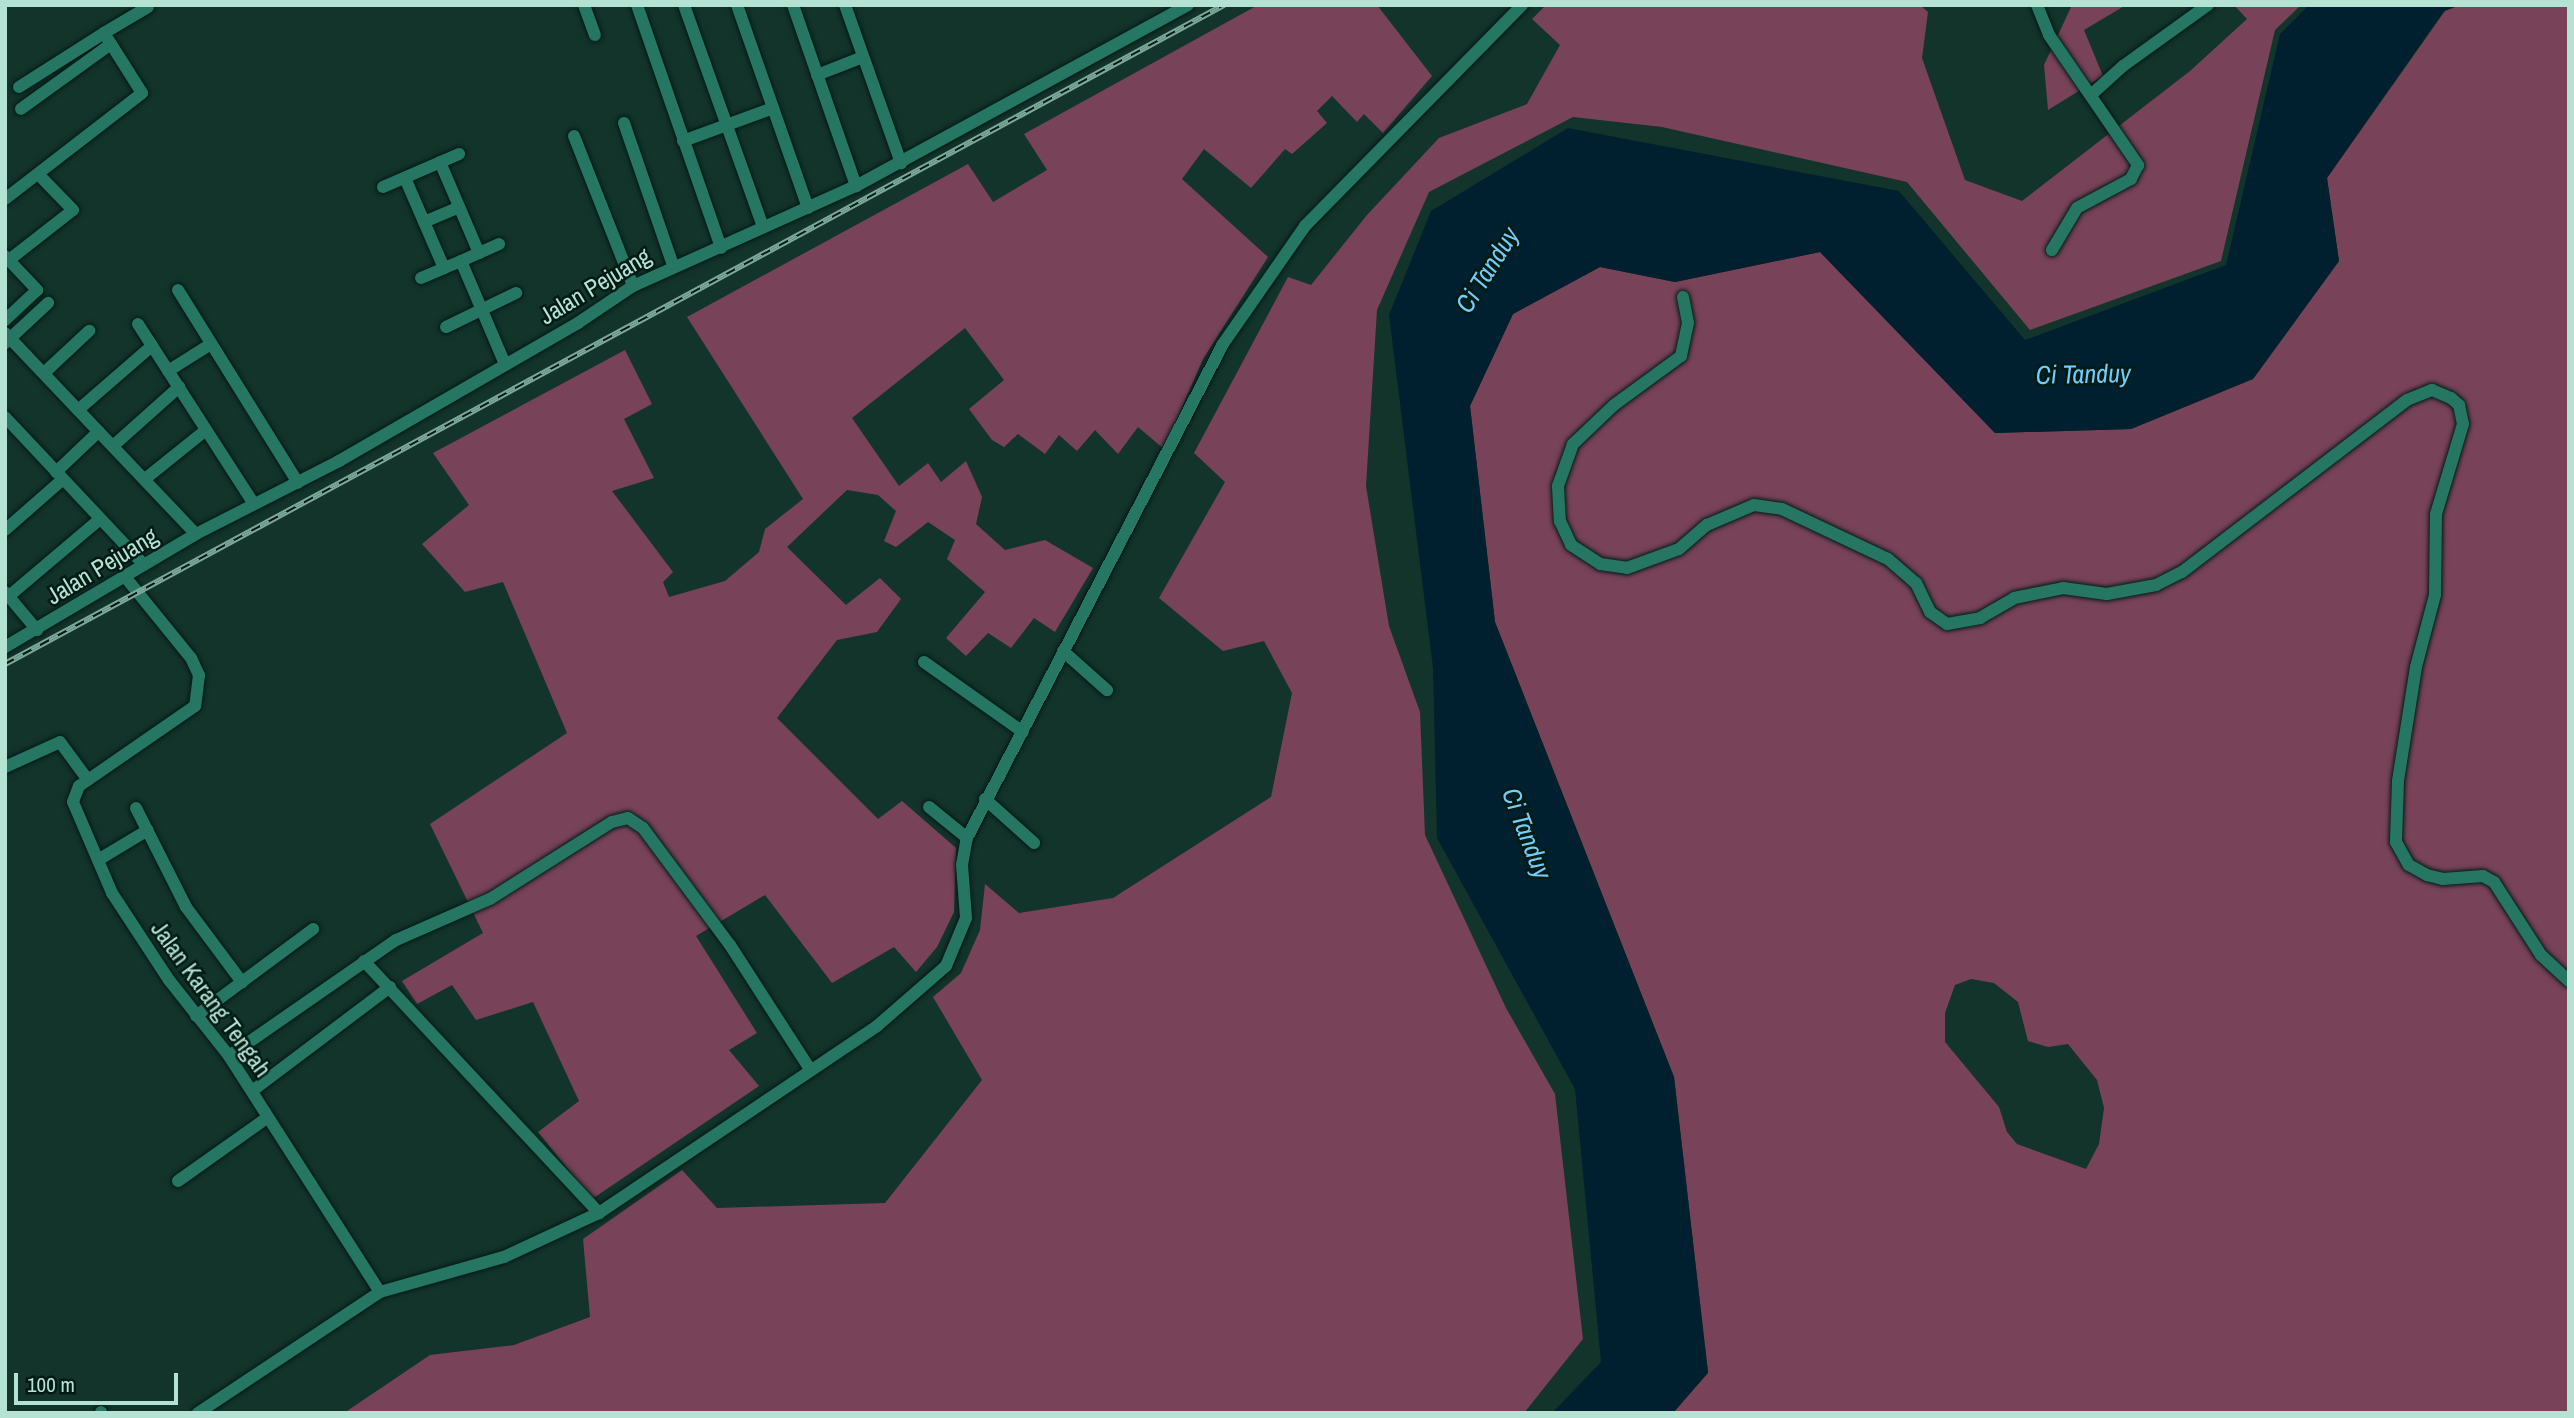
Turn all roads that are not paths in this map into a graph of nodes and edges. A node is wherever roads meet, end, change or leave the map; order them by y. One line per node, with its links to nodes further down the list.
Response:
1 (584, 5): 12 (street)
2 (637, 5): 23 (street)
3 (684, 5): 21 (street)
4 (737, 5): 18 (street)
5 (793, 5): 15 (street)
6 (845, 5): 14 (street)
7 (1188, 5): 26 (street, Jalan Pejuang)
8 (1522, 5): 79 (street)
9 (2037, 5): 17 (street)
10 (2208, 5): 17 (street)
11 (148, 7): 13 (street)
12 (595, 35)
13 (107, 38): 16 (street); 19 (street); 27 (street)
14 (863, 57): 15 (street); 26 (street)
15 (817, 75): 29 (street)
16 (19, 87)
17 (2092, 94): 38 (street)
18 (773, 108): 21 (street); 33 (street)
19 (21, 109)
20 (624, 123): 42 (street)
21 (728, 124): 23 (street); 35 (street)
22 (574, 136): 45 (street)
23 (683, 141): 37 (street)
24 (459, 154): 25 (street)
25 (440, 162): 28 (street); 32 (street)
26 (901, 163): 29 (street, Jalan Pejuang)
27 (38, 174): 31 (street); 40 (street)
28 (405, 178): 30 (street); 34 (street)
29 (856, 186): 33 (street, Jalan Pejuang)
30 (383, 187)
31 (5, 199)
32 (459, 207): 34 (street); 39 (street)
33 (808, 208): 35 (street, Jalan Pejuang)
34 (424, 222): 43 (street)
35 (763, 228): 37 (street, Jalan Pejuang)
36 (499, 244): 39 (street)
37 (721, 248): 42 (street, Jalan Pejuang)
38 (2052, 250)
39 (479, 253): 41 (street)
40 (7, 258): 51 (street)
41 (461, 261): 43 (street); 50 (street)
42 (673, 265): 45 (street, Jalan Pejuang)
43 (444, 268): 44 (street)
44 (421, 278)
45 (633, 286): 58 (street, Jalan Pejuang)
46 (178, 290): 56 (street)
47 (516, 293): 50 (street)
48 (1683, 297): 94 (street)
49 (48, 303): 55 (street)
50 (482, 310): 53 (street); 58 (street)
51 (5, 320)
52 (138, 324): 57 (street)
53 (446, 327)
54 (89, 331): 60 (street)
55 (7, 338): 60 (street)
56 (211, 344): 59 (street); 69 (street)
57 (152, 346): 59 (street); 62 (street)
58 (505, 362): 69 (street, Jalan Pejuang)
59 (168, 370): 61 (street)
60 (44, 373): 62 (street)
61 (179, 387): 64 (street); 66 (street)
62 (78, 410): 65 (street)
63 (5, 417): 67 (street)
64 (206, 430): 68 (street); 70 (street)
65 (99, 431): 66 (street); 67 (street)
66 (113, 446): 68 (street)
67 (60, 476): 71 (street); 72 (street)
68 (145, 480): 73 (street)
69 (298, 483): 70 (street, Jalan Pejuang)
70 (254, 504): 73 (street, Jalan Pejuang)
71 (100, 519): 74 (street); 76 (street)
72 (5, 530)
73 (197, 534): 74 (street, Jalan Pejuang)
74 (144, 565): 75 (street, Jalan Pejuang)
75 (126, 578): 77 (street, Jalan Pejuang); 84 (street)
76 (7, 594): 77 (street)
77 (37, 630): 78 (street, Jalan Pejuang)
78 (5, 646)
79 (1063, 651): 81 (street); 82 (street)
80 (924, 662): 82 (street)
81 (1108, 690)
82 (1023, 732): 85 (street)
83 (5, 767): 84 (street)
84 (88, 780): 91 (street, Jalan Karang Tengah)
85 (985, 799): 89 (street); 90 (street)
86 (929, 807): 89 (street)
87 (136, 808): 88 (street)
88 (148, 830): 91 (street); 95 (street)
89 (967, 838): 99 (street)
90 (1034, 843)
91 (97, 860): 97 (street, Jalan Karang Tengah)
92 (313, 929): 95 (street)
93 (364, 961): 96 (street); 98 (street); 99 (street)
94 (2569, 981)
95 (242, 982): 97 (street)
96 (390, 987): 100 (street); 103 (street)
97 (196, 1016): 98 (street, Jalan Karang Tengah)
98 (229, 1056): 100 (street, Jalan Karang Tengah)
99 (810, 1069): 103 (street)
100 (252, 1091): 101 (street, Jalan Karang Tengah)
101 (268, 1116): 102 (street); 104 (street, Jalan Karang Tengah)
102 (178, 1181)
103 (599, 1213): 104 (street)
104 (380, 1292): 105 (street)
105 (198, 1413)

